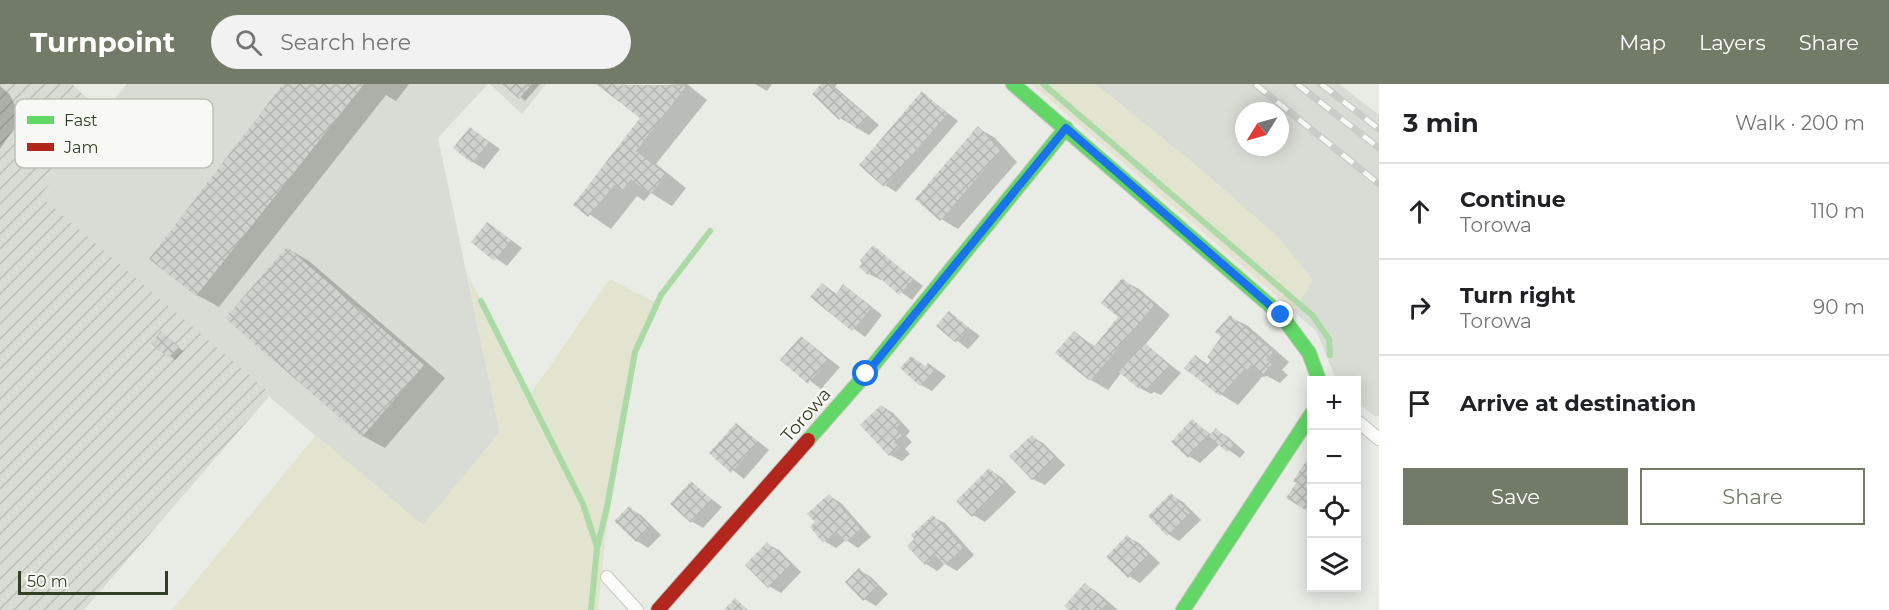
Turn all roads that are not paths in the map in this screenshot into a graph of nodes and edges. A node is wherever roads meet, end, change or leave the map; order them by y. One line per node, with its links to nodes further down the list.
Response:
1 (1013, 84): 2 (street)
2 (1066, 128): 3 (street); 8 (street, Torowa)
3 (1318, 376)
4 (1307, 419): 10 (street)
5 (1361, 424): 6 (lane)
6 (1379, 439)
7 (608, 577): 9 (lane)
8 (661, 609)
9 (637, 610)
10 (1183, 610)

